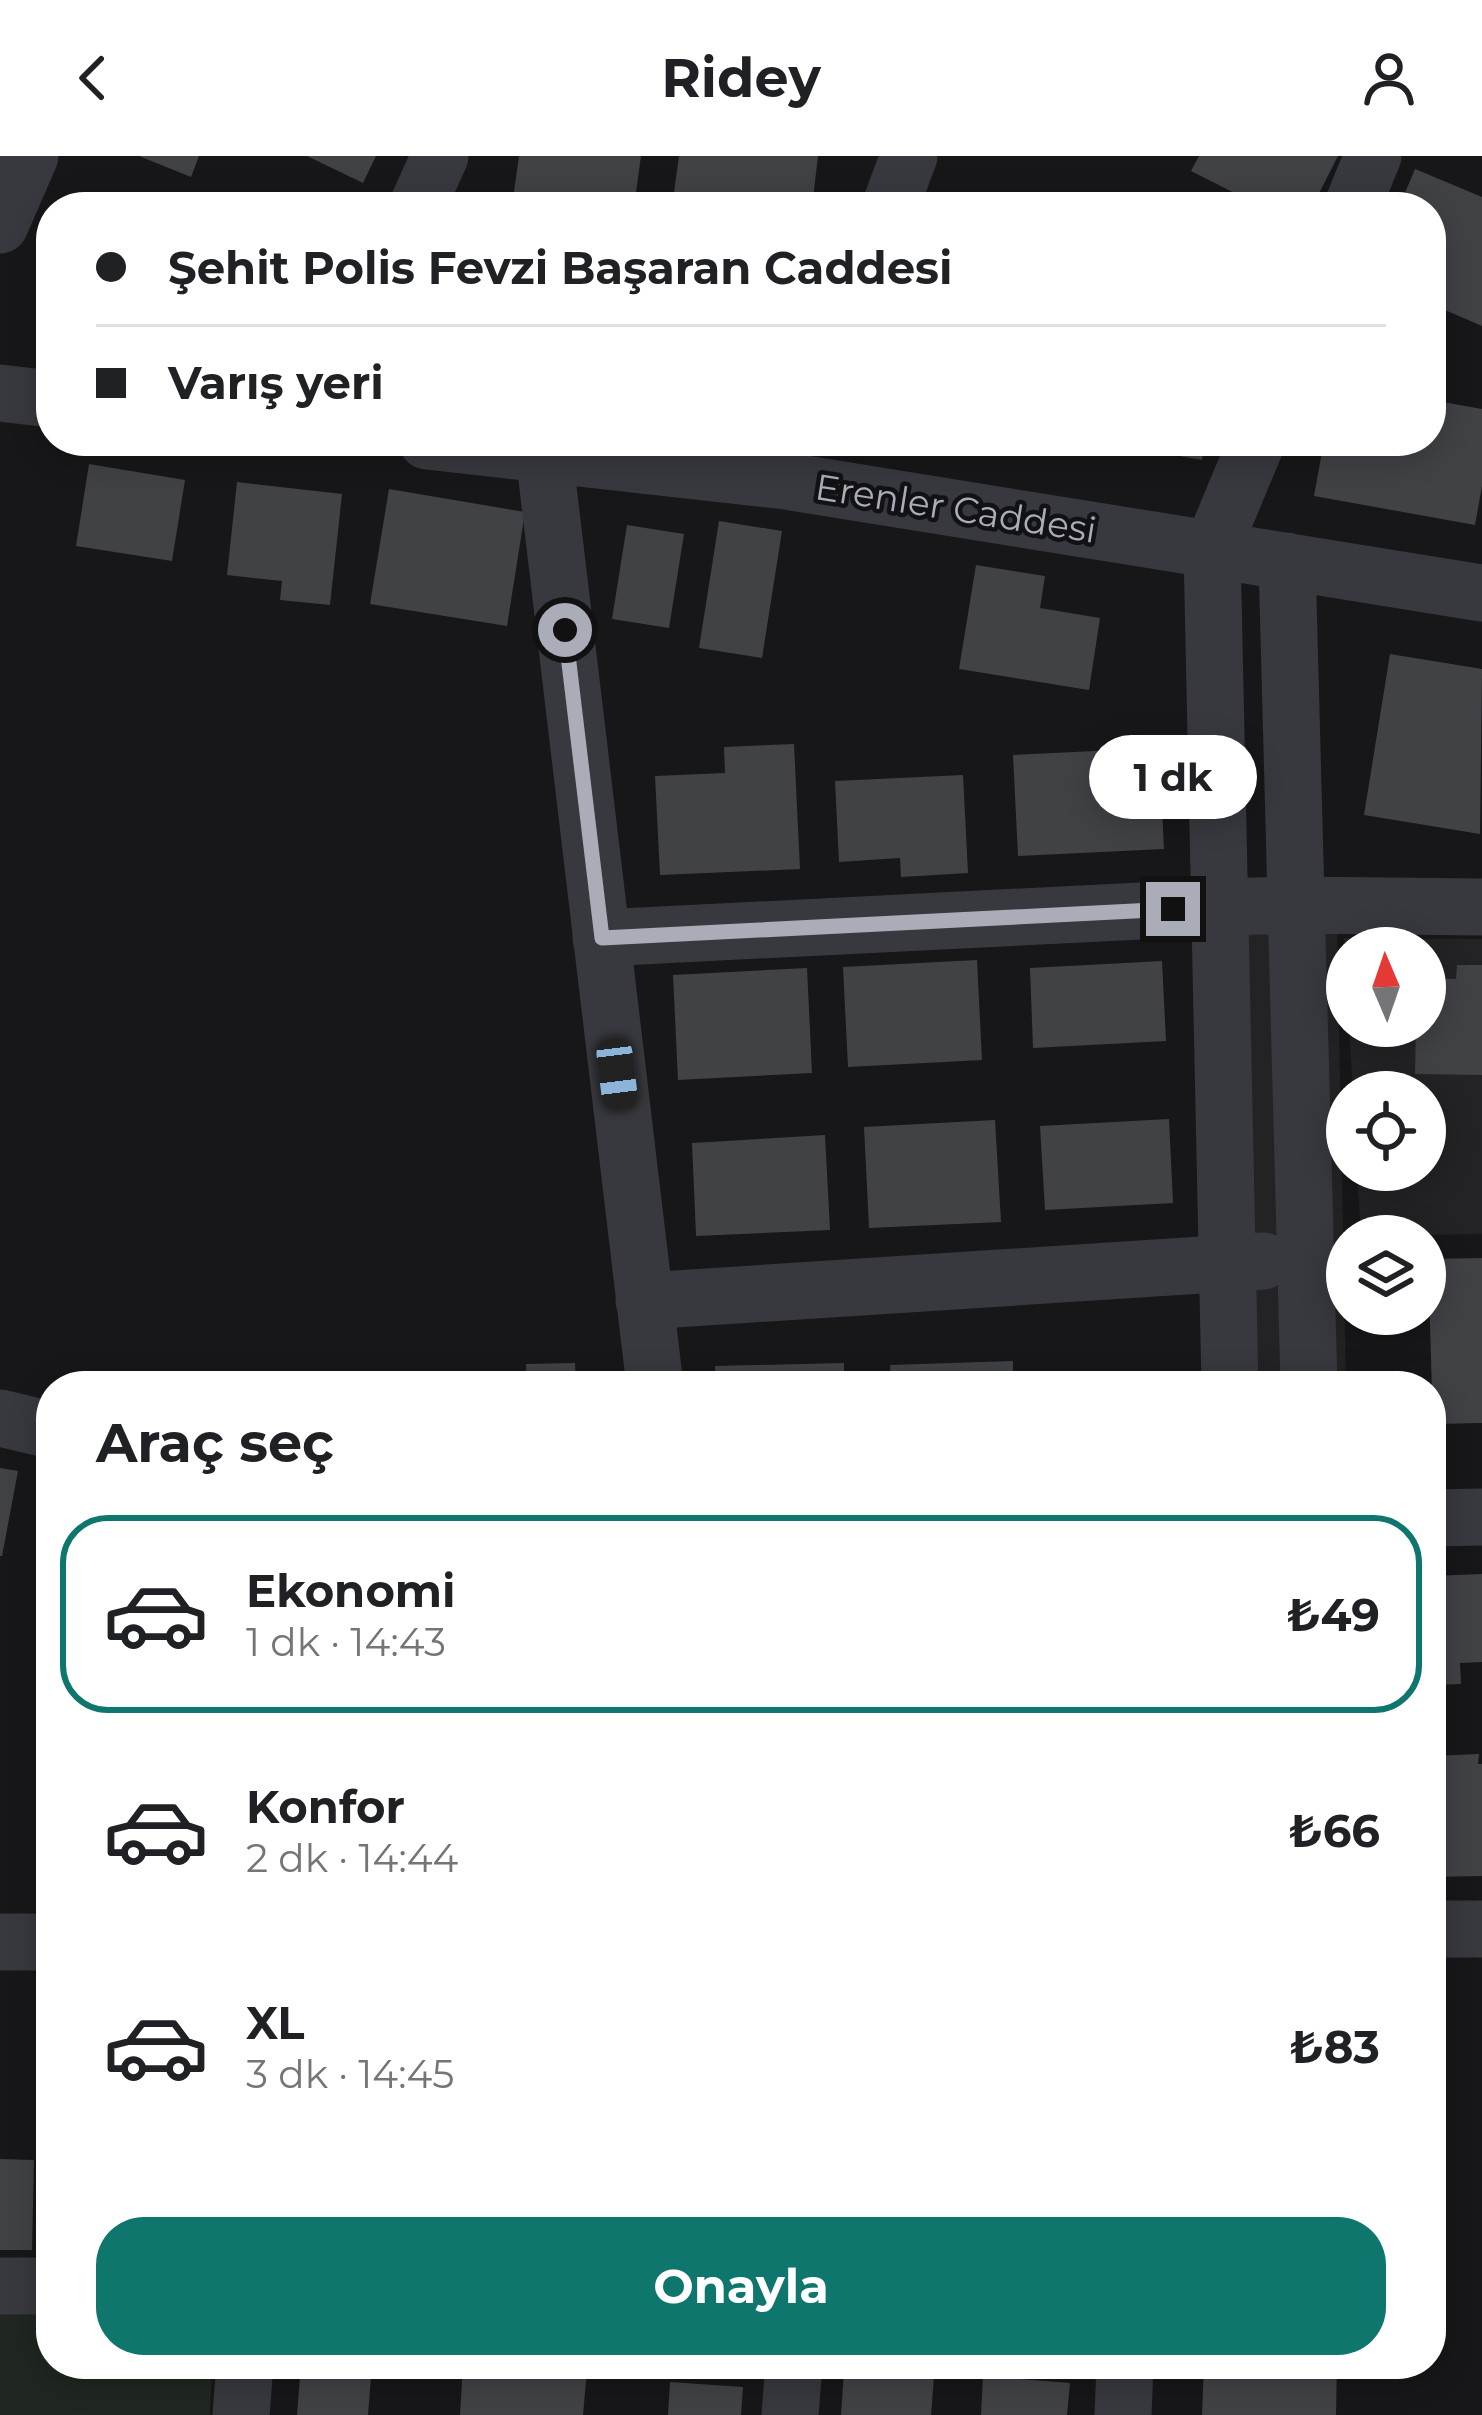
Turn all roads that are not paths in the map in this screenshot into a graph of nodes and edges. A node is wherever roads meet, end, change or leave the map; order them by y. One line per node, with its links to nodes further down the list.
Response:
1 (31, 156): 8 (street)
2 (440, 156): 5 (street)
3 (909, 156): 6 (street)
4 (1373, 156): 7 (street)
5 (424, 192)
6 (896, 192)
7 (1358, 192)
8 (0, 225)
9 (0, 393): 10 (street)
10 (36, 397)
11 (544, 456): 21 (street)
12 (615, 456): 14 (street, Erenler Caddesi)
13 (1251, 456): 15 (street)
14 (794, 461): 15 (street, Erenler Caddesi)
15 (1212, 549): 16 (street, Erenler Caddesi); 19 (street)
16 (1286, 561): 17 (street, Erenler Caddesi); 18 (street)
17 (1482, 592)
18 (1296, 904): 19 (street); 20 (street); 22 (street)
19 (1220, 907): 21 (street); 23 (street)
20 (1482, 908)
21 (602, 938): 24 (street)
22 (1305, 1261): 23 (street); 27 (street)
23 (1227, 1262): 24 (street); 26 (street)
24 (644, 1301): 25 (street)
25 (653, 1371)
26 (1230, 1371)
27 (1309, 1371)
28 (0, 1418): 29 (street)
29 (36, 1426)
30 (1482, 1516): 31 (street)
31 (1446, 1517)
32 (1446, 1929): 33 (street)
33 (1482, 1929)
34 (0, 1942): 35 (street)
35 (36, 1942)
36 (0, 2286): 37 (street)
37 (36, 2286)
38 (244, 2379): 41 (street)
39 (793, 2379): 42 (street)
40 (1124, 2379): 43 (street)
41 (241, 2415)
42 (790, 2415)
43 (1123, 2415)

